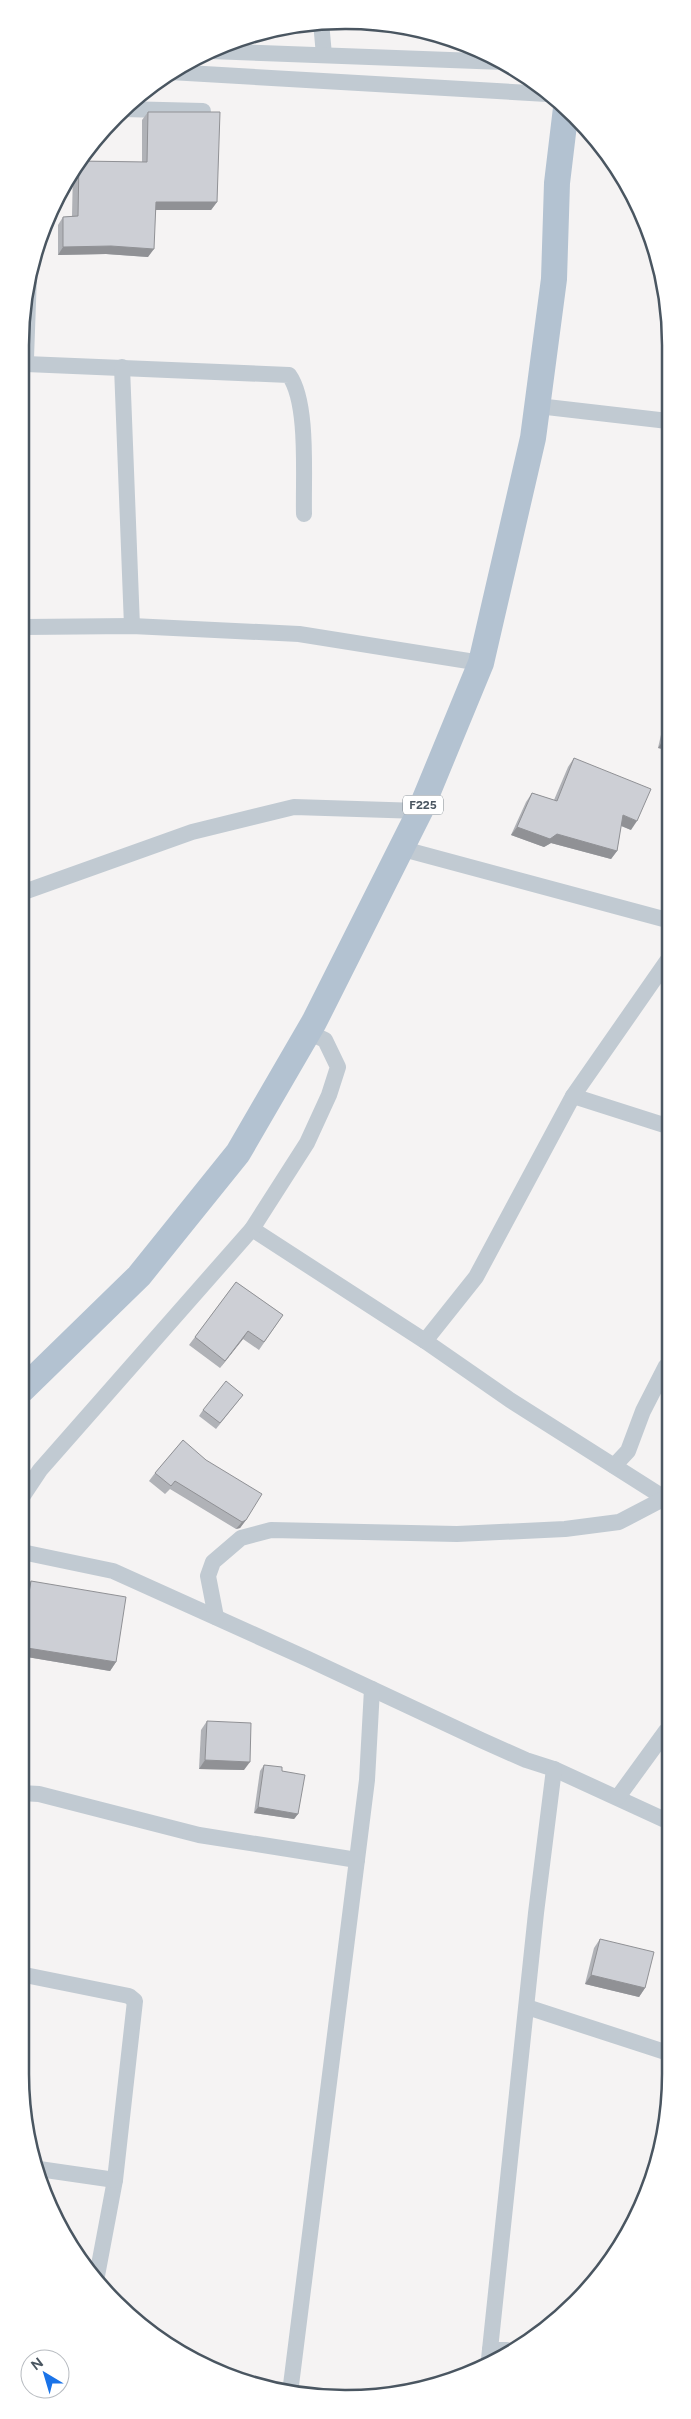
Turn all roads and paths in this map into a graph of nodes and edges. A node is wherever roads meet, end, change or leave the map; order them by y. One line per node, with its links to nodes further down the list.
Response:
1 (322, 29): 3 (street)
2 (228, 52): 3 (street)
3 (324, 55): 4 (street)
4 (487, 61)
5 (184, 73): 6 (street)
6 (537, 93)
7 (135, 109): 8 (street)
8 (203, 111)
9 (565, 118): 12 (main road, F225)
10 (29, 364): 11 (street)
11 (122, 367): 14 (street); 15 (street)
12 (538, 406): 13 (street); 17 (main road, F225)
13 (662, 420)
14 (304, 514)
15 (132, 626): 16 (street); 17 (street)
16 (29, 627)
17 (481, 663): 18 (main road, F225)
18 (420, 811): 19 (main road, F225); 20 (street)
19 (404, 849): 21 (street); 23 (main road, F225)
20 (29, 890)
21 (662, 919)
22 (662, 968): 24 (street)
23 (308, 1032): 26 (street); 29 (main road, F225)
24 (573, 1096): 25 (street); 27 (street)
25 (662, 1124)
26 (252, 1229): 27 (street); 31 (street)
27 (426, 1341): 30 (street)
28 (662, 1374): 30 (street)
29 (29, 1383)
30 (614, 1466): 32 (street)
31 (29, 1486)
32 (662, 1497)
33 (662, 1500): 35 (street)
34 (29, 1553): 35 (street)
35 (216, 1617): 36 (street)
36 (372, 1689): 38 (street); 42 (street)
37 (662, 1736): 40 (street)
38 (554, 1769): 40 (street); 44 (street)
39 (29, 1793): 42 (street)
40 (618, 1797): 41 (street)
41 (662, 1819)
42 (357, 1860): 50 (street)
43 (29, 1976): 47 (street)
44 (527, 2007): 45 (street); 49 (street)
45 (662, 2051)
46 (45, 2171): 47 (street)
47 (115, 2180): 48 (street)
48 (98, 2271)
49 (490, 2354)
50 (291, 2385)

